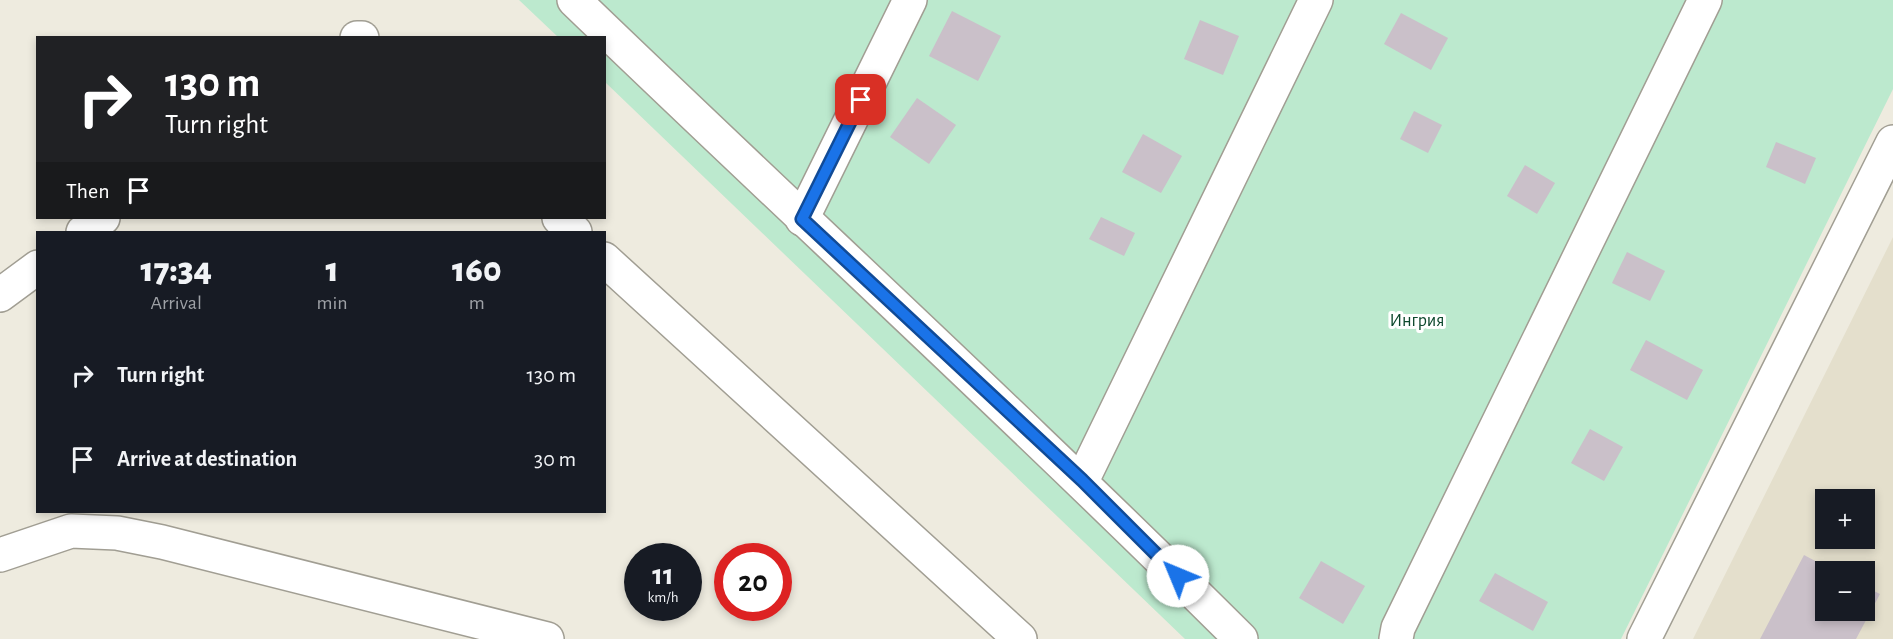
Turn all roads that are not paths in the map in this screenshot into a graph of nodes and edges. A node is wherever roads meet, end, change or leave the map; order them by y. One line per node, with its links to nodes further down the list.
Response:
1 (574, 0): 8 (street)
2 (910, 0): 8 (street)
3 (1316, 0): 14 (street)
4 (1705, 0): 19 (street)
5 (1893, 142): 20 (street)
6 (102, 219): 9 (street)
7 (560, 219): 10 (street)
8 (802, 219): 14 (street)
9 (84, 231)
10 (574, 231)
11 (606, 261): 17 (street)
12 (36, 268): 13 (street)
13 (0, 295)
14 (1082, 480): 18 (street)
15 (0, 555): 16 (street)
16 (547, 639)
17 (1020, 639)
18 (1241, 639)
19 (1396, 639)
20 (1644, 639)

